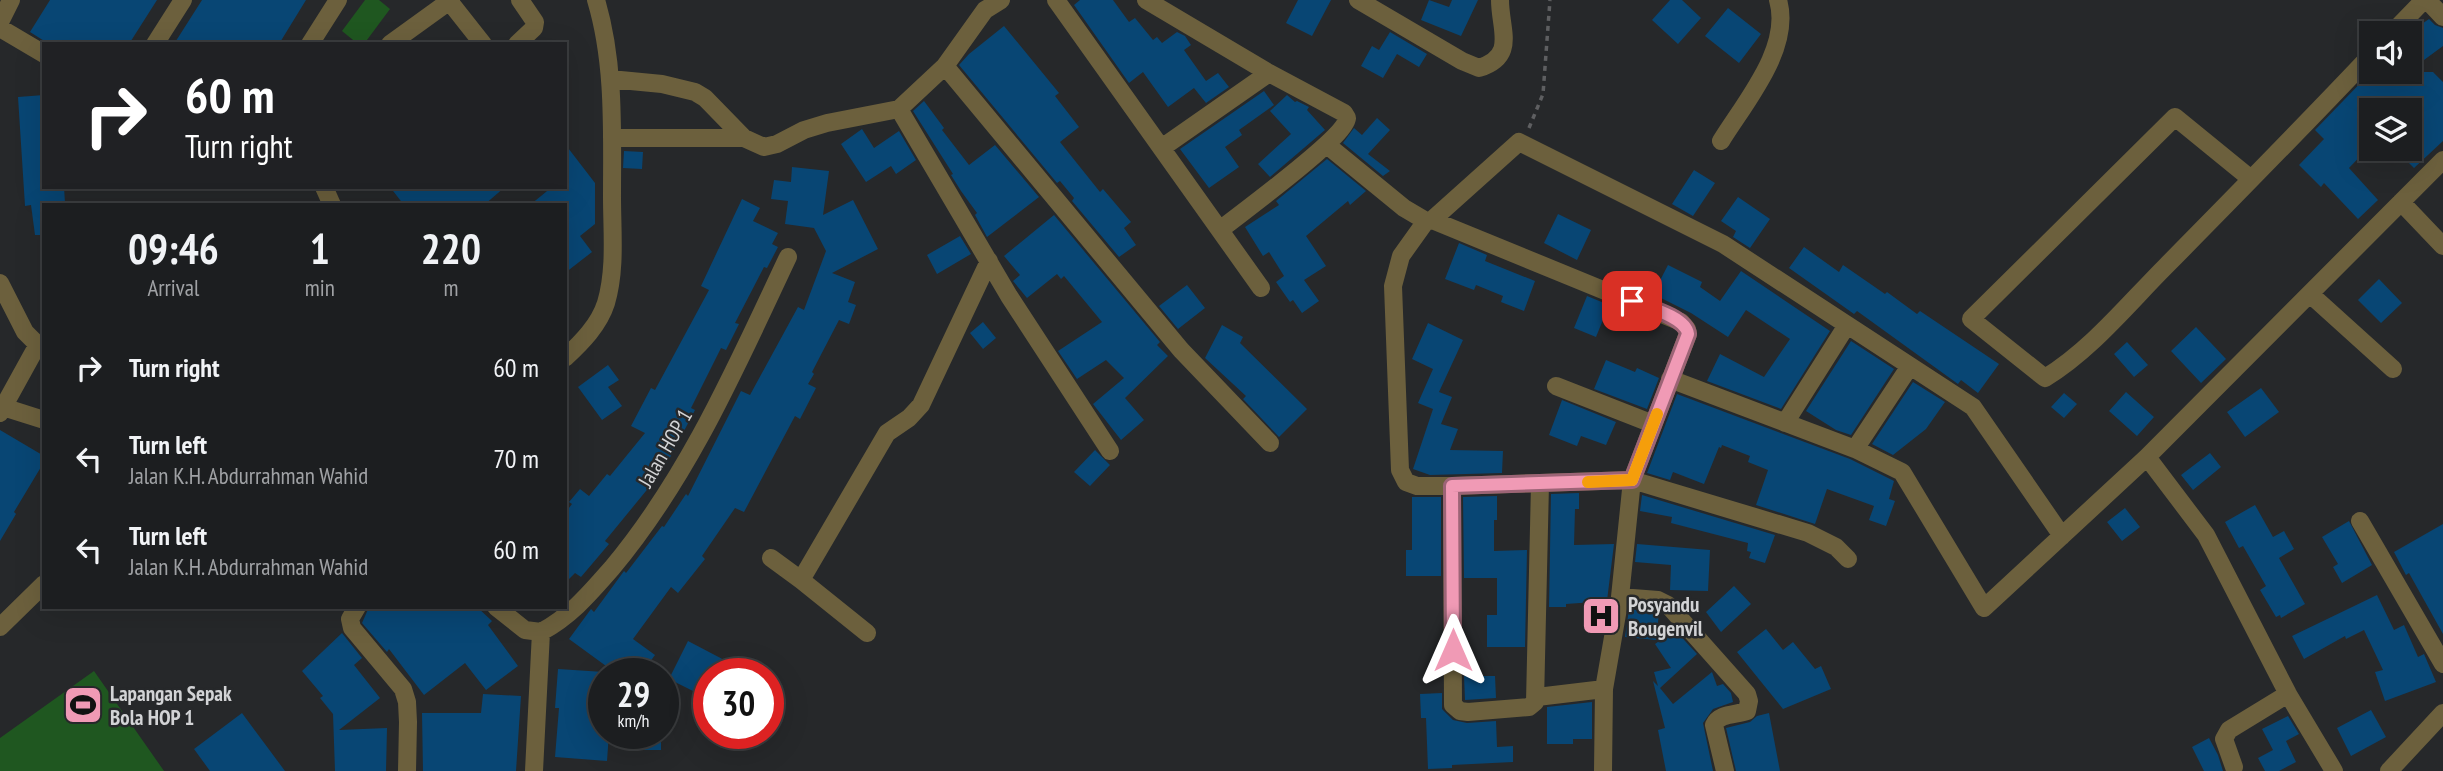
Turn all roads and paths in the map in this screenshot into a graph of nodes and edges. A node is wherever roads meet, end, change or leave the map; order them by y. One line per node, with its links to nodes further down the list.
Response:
1 (12, 0): 17 (street)
2 (183, 0): 19 (street)
3 (338, 0): 20 (street)
4 (520, 0): 23 (street)
5 (596, 0): 28 (street)
6 (1001, 0): 25 (street)
7 (1056, 0): 35 (street)
8 (1146, 0): 27 (street)
9 (1358, 0): 10 (street)
10 (1500, 0)
11 (1550, 0): 33 (path)
12 (1778, 0): 32 (street)
13 (2425, 0): 15 (street); 16 (street)
14 (450, 1): 21 (street); 22 (street)
15 (2443, 17)
16 (2404, 21)
17 (0, 22)
18 (0, 28): 24 (street)
19 (156, 42)
20 (311, 42)
21 (393, 42)
22 (481, 42)
23 (519, 42)
24 (42, 53)
25 (945, 65): 29 (street); 58 (street)
26 (2359, 67): 37 (street)
27 (1269, 74): 34 (street); 35 (street)
28 (610, 79): 30 (street); 31 (street)
29 (899, 109): 31 (street); 43 (street)
30 (612, 138): 31 (street); 49 (street)
31 (744, 138)
32 (1721, 141)
33 (1519, 142): 39 (street); 47 (street)
34 (1327, 145): 39 (street); 40 (street)
35 (1163, 147): 40 (street)
36 (2443, 160): 38 (street)
37 (2251, 179): 37 (street)
38 (2401, 202): 41 (street); 46 (street)
39 (1429, 220): 52 (street); 64 (street)
40 (1220, 230): 45 (street)
41 (2443, 246)
42 (788, 257): 75 (street, Jalan HOP 1)
43 (989, 261): 60 (street); 69 (street)
44 (0, 283): 48 (street)
45 (1261, 288)
46 (2309, 294): 51 (street); 61 (street)
47 (1847, 325): 50 (street); 56 (street)
48 (40, 349): 54 (street)
49 (567, 356)
50 (1910, 366): 59 (street); 66 (street)
51 (2393, 369)
52 (1670, 379): 56 (street); 57 (street)
53 (1556, 386): 57 (street)
54 (1, 409): 55 (street)
55 (42, 419)
56 (1785, 423): 59 (street)
57 (1653, 424): 62 (street)
58 (1270, 443)
59 (1855, 449): 66 (street)
60 (1110, 451)
61 (2147, 457): 66 (street); 79 (street)
62 (1632, 480): 63 (street); 68 (street); 71 (street)
63 (1540, 484): 64 (street); 80 (street)
64 (1452, 486): 80 (street)
65 (2360, 521): 77 (street)
66 (2062, 536)
67 (771, 558): 69 (street)
68 (1848, 559)
69 (801, 580): 76 (street)
70 (42, 586): 74 (street)
71 (1620, 597): 78 (street); 86 (street)
72 (356, 609): 83 (street)
73 (499, 609): 75 (street)
74 (0, 626)
75 (541, 632): 84 (street)
76 (867, 632)
77 (2443, 664)
78 (1604, 689): 80 (street); 85 (street)
79 (2288, 694): 82 (street); 87 (street)
80 (1537, 697)
81 (2443, 713): 88 (street)
82 (2234, 767)
83 (407, 771)
84 (534, 771)
85 (1603, 771)
86 (1726, 771)
87 (2334, 771)
88 (2389, 771)

